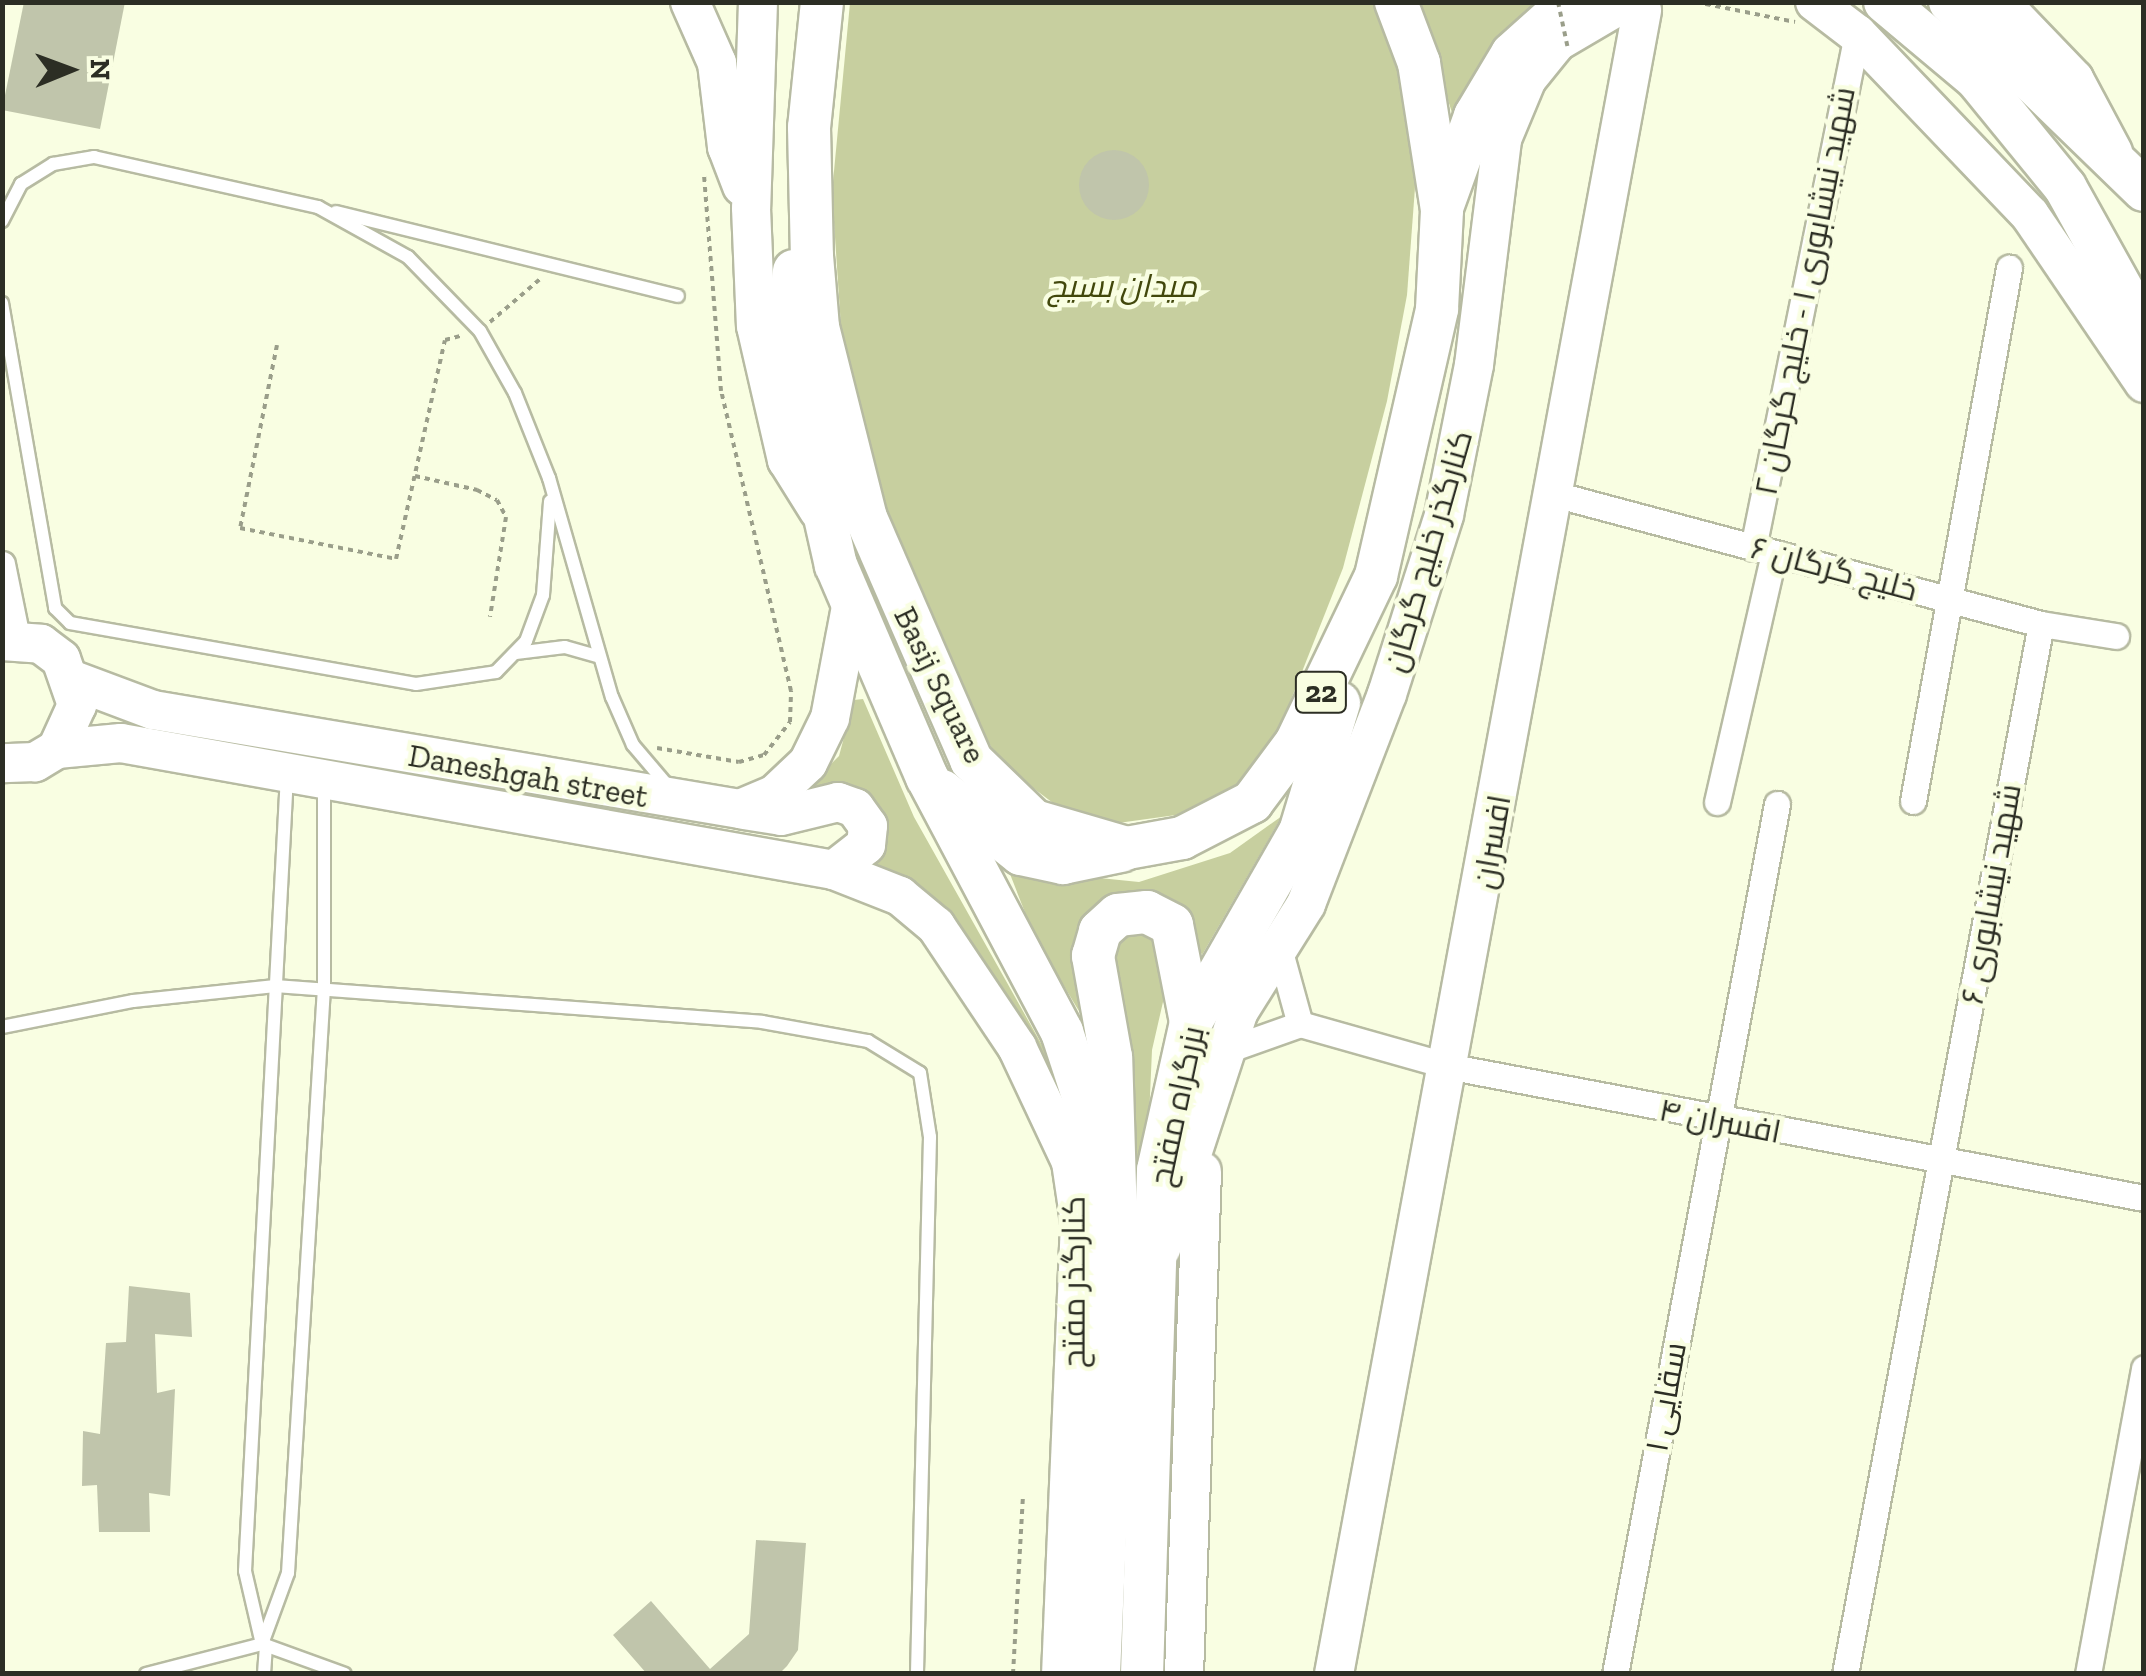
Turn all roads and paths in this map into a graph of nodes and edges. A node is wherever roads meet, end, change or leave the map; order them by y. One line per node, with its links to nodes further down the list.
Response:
1 (690, 2): 19 (main road)
2 (758, 2): 19 (main road)
3 (822, 2): 14 (highway, Basij Square / 22)
4 (1396, 2): 20 (highway, Basij Square / 22)
5 (1558, 2): 13 (path, bridge)
6 (1570, 2): 20 (highway)
7 (1696, 2): 10 (path)
8 (1950, 2): 15 (highway)
9 (2000, 2): 15 (main road)
10 (1810, 13): 12 (main road)
11 (1643, 17): 32 (main road, افسران); 61 (main road, کنارگذر خلیج گرگان)
12 (1871, 18): 26 (highway); 29 (main road); 34 (street, شهید نیشابوری ۱ - خلیج گرگان ۲)
13 (1568, 49)
14 (809, 128): 33 (highway, 22); 59 (highway, Basij Square / 22)
15 (2114, 154): 17 (highway)
16 (703, 161): 46 (path)
17 (2144, 190)
18 (318, 207): 21 (lane); 22 (lane); 27 (lane)
19 (751, 208): 33 (main road)
20 (1442, 210): 36 (highway, Basij Square / 22)
21 (2, 221)
22 (556, 266): 24 (lane); 27 (path)
23 (2009, 268): 37 (street)
24 (678, 296)
25 (2, 302): 43 (lane)
26 (2144, 328)
27 (480, 330): 30 (path); 31 (lane)
28 (278, 345): 30 (path)
29 (2144, 383)
30 (415, 476): 39 (path)
31 (550, 478): 43 (lane); 44 (lane)
32 (1554, 494): 34 (street, خلیج گرگان ۶); 68 (main road, افسران)
33 (821, 514): 38 (highway, 22)
34 (1763, 550): 37 (street, خلیج گرگان ۶); 54 (street, شهید نیشابوری ۱ - خلیج گرگان ۲)
35 (2, 564): 41 (street)
36 (1376, 576): 59 (highway, Basij Square / 22); 64 (highway, بزرگراه مفتح / 22)
37 (1951, 600): 40 (street, خلیج گرگان ۶); 53 (street)
38 (852, 602): 50 (highway, 22); 57 (main road)
39 (490, 617)
40 (2041, 624): 42 (street, خلیج گرگان ۶); 71 (street, شهید نیشابوری ۶)
41 (7, 630): 45 (main road)
42 (2116, 636)
43 (512, 655): 44 (lane)
44 (596, 656): 46 (lane)
45 (74, 680): 47 (main road); 52 (main road, Daneshgah street)
46 (633, 745): 55 (lane)
47 (57, 749): 48 (main road, Daneshgah street); 49 (main road, Daneshgah street)
48 (2, 763)
49 (288, 773): 51 (main road, Daneshgah street); 62 (lane)
50 (926, 778): 59 (highway); 72 (highway, 22)
51 (324, 779): 58 (main road, Daneshgah street); 63 (lane)
52 (640, 796): 55 (main road, Daneshgah street); 58 (main road)
53 (1913, 801)
54 (1716, 802)
55 (686, 804): 57 (main road, Daneshgah street)
56 (1777, 804): 70 (street, سقایی ۱)
57 (740, 809): 60 (main road, Daneshgah street)
58 (633, 834): 60 (main road, Daneshgah street)
59 (1127, 848)
60 (834, 870): 83 (main road, کنارگذر مفتح)
61 (1279, 948): 65 (street); 67 (main road, کنارگذر خلیج گرگان)
62 (275, 986): 63 (lane); 66 (lane); 77 (lane)
63 (324, 988): 77 (lane); 81 (lane)
64 (1191, 1022): 72 (highway); 74 (highway, بزرگراه مفتح / 22)
65 (1300, 1024): 67 (street); 68 (street, افسران ۴)
66 (2, 1027)
67 (1227, 1050): 69 (main road, کنارگذر خلیج گرگان)
68 (1452, 1067): 70 (street, افسران ۴); 87 (main road, افسران)
69 (1207, 1118): 74 (main road); 86 (main road)
70 (1717, 1122): 71 (street, افسران ۴); 88 (street, سقایی ۱)
71 (1942, 1163): 73 (street, افسران ۴); 89 (street, شهید نیشابوری ۶)
72 (1113, 1188): 84 (highway, بزرگراه مفتح / 22)
73 (2144, 1198)
74 (1153, 1272): 85 (highway, بزرگراه مفتح / 22)
75 (2144, 1368): 90 (street)
76 (1022, 1496): 82 (path)
77 (264, 1645): 78 (lane); 79 (lane); 80 (lane)
78 (146, 1674)
79 (264, 1674)
80 (344, 1674)
81 (917, 1674)
82 (1014, 1674)
83 (1061, 1674)
84 (1099, 1674)
85 (1142, 1674)
86 (1184, 1674)
87 (1334, 1674)
88 (1615, 1674)
89 (1845, 1674)
90 (2088, 1674)

